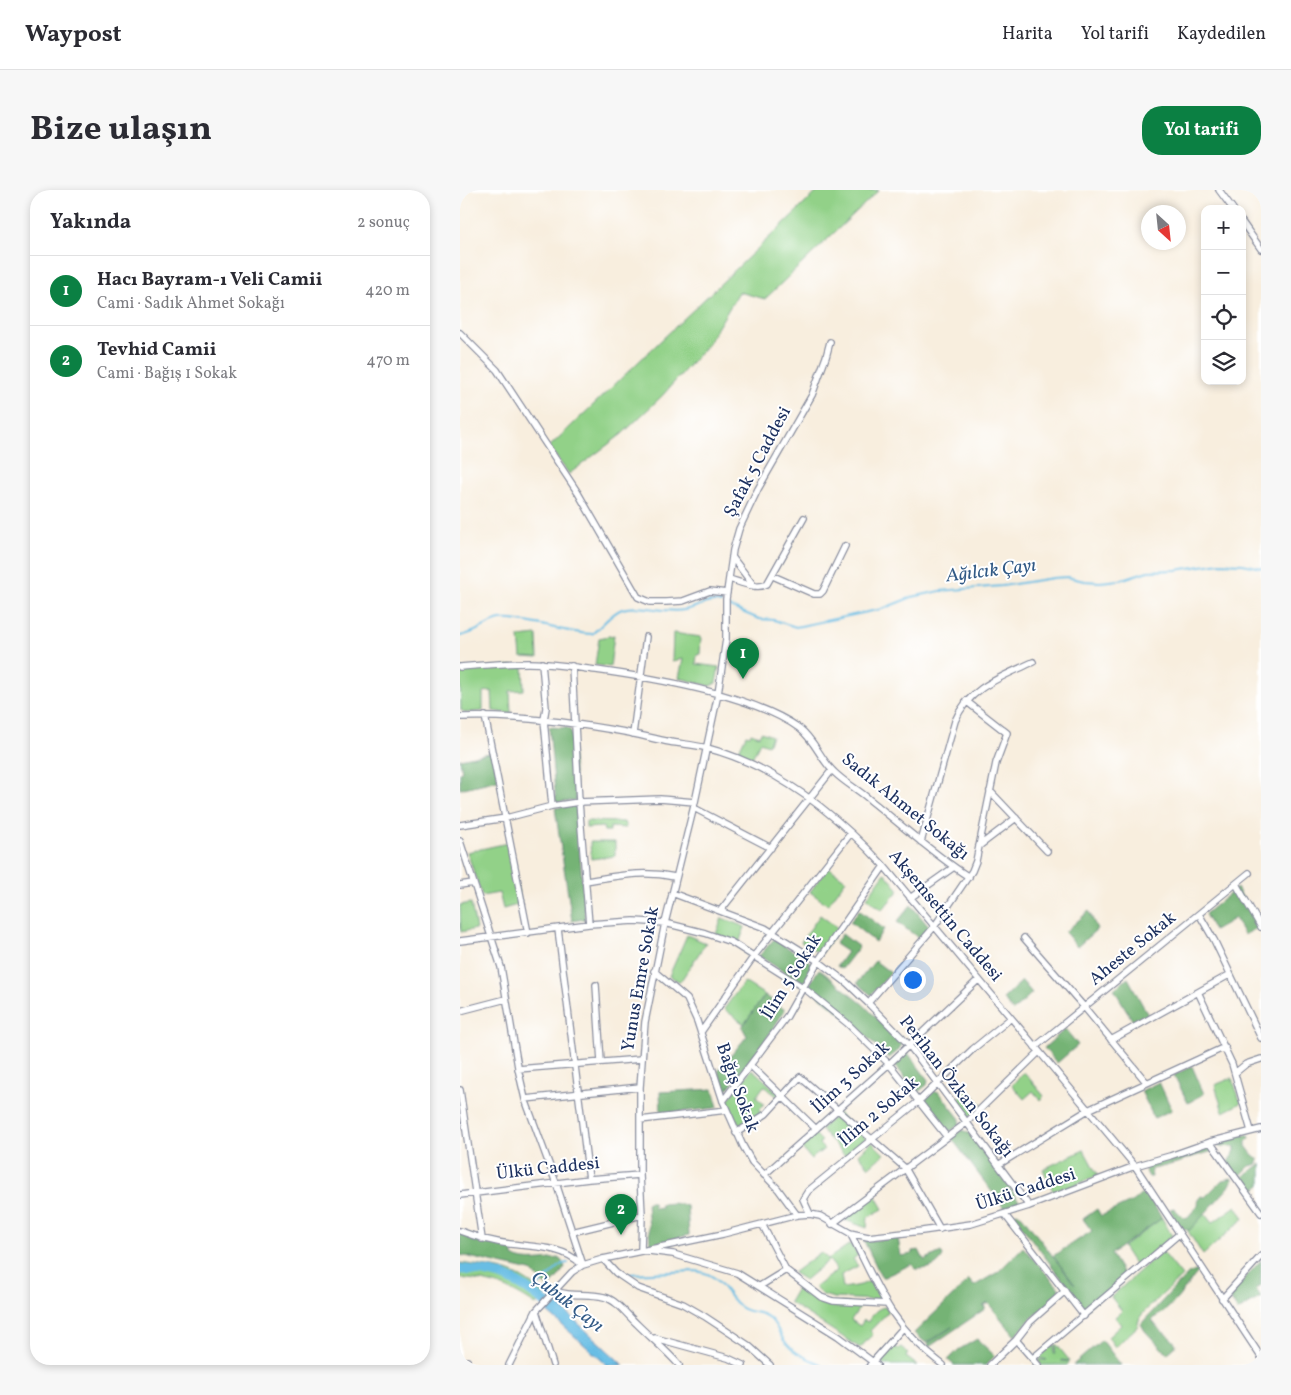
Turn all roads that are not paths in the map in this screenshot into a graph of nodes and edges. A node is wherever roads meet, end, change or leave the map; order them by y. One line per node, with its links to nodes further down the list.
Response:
1 (1219, 190): 2 (street)
2 (1230, 205)
3 (1246, 228): 4 (street)
4 (1261, 249)
5 (460, 333): 13 (street)
6 (830, 342): 9 (street, Şafak 5 Caddesi)
7 (804, 518): 10 (street)
8 (845, 546): 10 (street)
9 (732, 557): 11 (street, Şafak 5 Caddesi); 12 (street)
10 (773, 576): 12 (street)
11 (729, 579): 12 (street); 13 (street, Şafak 5 Caddesi)
12 (754, 586)
13 (727, 593): 20 (street, Şafak 5 Caddesi)
14 (646, 637): 19 (street)
15 (1033, 662): 21 (street)
16 (542, 663): 17 (street, Sadık Ahmet Sokağı); 18 (street, Sadık Ahmet Sokağı); 24 (street)
17 (572, 666): 19 (street, Sadık Ahmet Sokağı); 25 (street)
18 (460, 667)
19 (640, 676): 20 (street, Sadık Ahmet Sokağı); 26 (street)
20 (718, 694): 27 (street, Şafak 5 Caddesi); 28 (street, Sadık Ahmet Sokağı)
21 (966, 701): 29 (street); 39 (street)
22 (485, 716): 23 (street, Akşemsettin Caddesi); 24 (street, Akşemsettin Caddesi); 34 (street)
23 (460, 717)
24 (544, 720): 25 (street, Akşemsettin Caddesi); 33 (street)
25 (574, 723): 26 (street, Akşemsettin Caddesi); 31 (street)
26 (634, 734): 27 (street, Akşemsettin Caddesi)
27 (707, 748): 30 (street, Akşemsettin Caddesi); 32 (street, Yunus Emre Sokak)
28 (832, 770): 30 (street); 39 (street, Sadık Ahmet Sokağı)
29 (990, 791): 35 (street); 40 (street)
30 (808, 799): 37 (street, Akşemsettin Caddesi); 41 (street)
31 (579, 802): 32 (street); 33 (street); 48 (street)
32 (694, 805): 41 (street); 46 (street, Yunus Emre Sokak)
33 (552, 806): 34 (street)
34 (506, 818): 36 (street); 62 (street)
35 (1016, 818): 40 (street); 42 (street)
36 (460, 826)
37 (851, 833): 43 (street, Akşemsettin Caddesi); 61 (street)
38 (460, 841): 49 (street)
39 (921, 842): 44 (street, Sadık Ahmet Sokağı)
40 (979, 846): 47 (street)
41 (771, 848): 54 (street)
42 (1048, 852)
43 (884, 866): 53 (street, Akşemsettin Caddesi); 67 (street, İlim 5 Sokak)
44 (954, 867): 47 (street, Sadık Ahmet Sokağı); 53 (street)
45 (1249, 873): 50 (street, Aheste Sokak)
46 (675, 877): 48 (street); 52 (street, Yunus Emre Sokak)
47 (969, 877): 60 (street)
48 (585, 881): 57 (street)
49 (473, 883): 51 (street); 63 (street)
50 (1236, 884): 55 (street, Aheste Sokak); 58 (street)
51 (460, 885)
52 (672, 894): 54 (street, Perihan Özkan Sokağı); 56 (street, Yunus Emre Sokak)
53 (910, 898): 60 (street, Akşemsettin Caddesi)
54 (721, 910): 61 (street, Perihan Özkan Sokağı)
55 (1199, 914): 69 (street); 76 (street, Aheste Sokak)
56 (665, 923): 57 (street); 66 (street); 68 (street, Yunus Emre Sokak)
57 (589, 924): 59 (street)
58 (1261, 927)
59 (558, 928): 62 (street); 88 (street)
60 (934, 928): 70 (street, Akşemsettin Caddesi); 75 (street)
61 (774, 932): 66 (street); 67 (street, Perihan Özkan Sokağı)
62 (528, 933): 63 (street)
63 (491, 936): 65 (street); 74 (street)
64 (1024, 938): 76 (street)
65 (460, 941)
66 (754, 956): 72 (street); 79 (street)
67 (818, 962): 72 (street, İlim 5 Sokak); 75 (street, Perihan Özkan Sokağı)
68 (654, 971): 79 (street, Bağış Sokak); 85 (street, Yunus Emre Sokak)
69 (1229, 975): 73 (street); 80 (street)
70 (978, 980): 78 (street, Akşemsettin Caddesi); 82 (street, İlim 3 Sokak)
71 (596, 985): 87 (street)
72 (804, 988): 89 (street); 90 (street, İlim 5 Sokak)
73 (1198, 992): 81 (street); 83 (street)
74 (506, 999): 77 (street); 91 (street)
75 (868, 1002): 82 (street, Perihan Özkan Sokağı)
76 (1085, 1008): 81 (street); 84 (street, Aheste Sokak)
77 (460, 1011)
78 (1011, 1018): 84 (street, Akşemsettin Caddesi); 93 (street, İlim 2 Sokak)
79 (701, 1032): 100 (street, Bağış Sokak)
80 (1261, 1036)
81 (1111, 1040): 94 (street)
82 (908, 1046): 89 (street, İlim 3 Sokak); 93 (street, Perihan Özkan Sokağı)
83 (1225, 1047): 92 (street); 94 (street)
84 (1037, 1050): 104 (street, Akşemsettin Caddesi); 106 (street, Aheste Sokak)
85 (641, 1059): 87 (street); 95 (street, Yunus Emre Sokak)
86 (1261, 1059): 92 (street)
87 (602, 1062): 88 (street)
88 (575, 1064): 91 (street); 97 (street)
89 (889, 1064): 101 (street); 102 (street, İlim 3 Sokak)
90 (750, 1066): 98 (street); 100 (street, İlim 5 Sokak)
91 (518, 1069): 99 (street)
92 (1235, 1073): 109 (street)
93 (937, 1083): 101 (street, İlim 2 Sokak); 106 (street, Perihan Özkan Sokağı)
94 (1147, 1083): 104 (street)
95 (640, 1087): 97 (street); 105 (street, Yunus Emre Sokak)
96 (460, 1090): 121 (street)
97 (580, 1094): 99 (street); 119 (street)
98 (784, 1096): 102 (street); 107 (street); 110 (street)
99 (525, 1099): 120 (street)
100 (723, 1101): 103 (street, Bağış Sokak)
101 (919, 1101): 111 (street); 112 (street, İlim 2 Sokak)
102 (838, 1109): 107 (street, İlim 3 Sokak); 112 (street)
103 (727, 1110): 105 (street); 110 (street, Bağış Sokak)
104 (1088, 1110): 114 (street); 115 (street, Akşemsettin Caddesi)
105 (640, 1120): 117 (street, Yunus Emre Sokak)
106 (966, 1124): 111 (street, Aheste Sokak); 114 (street, Perihan Özkan Sokağı)
107 (816, 1129): 118 (street, İlim 3 Sokak)
108 (1261, 1129): 109 (street, Ülkü Caddesi)
109 (1251, 1131): 113 (street, Ülkü Caddesi)
110 (736, 1133): 118 (street, Bağış Sokak)
111 (947, 1137): 116 (street, Aheste Sokak)
112 (872, 1139): 116 (street); 125 (street, İlim 2 Sokak)
113 (1210, 1142): 115 (street, Ülkü Caddesi); 124 (street)
114 (998, 1165): 123 (street, Perihan Özkan Sokağı)
115 (1134, 1166): 123 (street, Ülkü Caddesi); 135 (street, Akşemsettin Caddesi)
116 (905, 1168): 130 (street, Aheste Sokak); 131 (street)
117 (640, 1175): 119 (street, Ülkü Caddesi); 126 (street, Yunus Emre Sokak)
118 (764, 1175): 127 (street, Bağış Sokak)
119 (590, 1179): 120 (street, Ülkü Caddesi)
120 (556, 1183): 121 (street, Ülkü Caddesi); 133 (street)
121 (476, 1192): 122 (street, Ülkü Caddesi); 136 (street)
122 (460, 1195)
123 (1029, 1206): 128 (street, Ülkü Caddesi)
124 (1261, 1213)
125 (810, 1214): 127 (street, Ülkü Caddesi); 130 (street, Ülkü Caddesi)
126 (642, 1215): 133 (street); 137 (street, Yunus Emre Sokak)
127 (797, 1215): 129 (street, Ülkü Caddesi)
128 (1004, 1215): 131 (street, Ülkü Caddesi); 144 (street)
129 (762, 1224): 137 (street, Ülkü Caddesi); 141 (street)
130 (832, 1224): 134 (street, Ülkü Caddesi)
131 (940, 1229): 134 (street, Ülkü Caddesi)
132 (460, 1231): 136 (street)
133 (572, 1232): 140 (street)
134 (850, 1234): 146 (street)
135 (1178, 1235): 145 (street, Akşemsettin Caddesi); 148 (street)
136 (482, 1239): 140 (street)
137 (641, 1250): 139 (street, Ülkü Caddesi); 142 (street)
138 (1261, 1256): 145 (street)
139 (603, 1259): 140 (street, Ülkü Caddesi); 159 (street)
140 (583, 1265): 143 (street)
141 (786, 1270): 142 (street); 146 (street)
142 (760, 1286): 154 (street)
143 (553, 1290): 147 (street); 150 (street)
144 (1065, 1291): 148 (street); 151 (street)
145 (1222, 1299): 152 (street, Akşemsettin Caddesi)
146 (886, 1304): 149 (street)
147 (536, 1310): 155 (street); 156 (street)
148 (1084, 1316): 153 (street)
149 (903, 1328): 154 (street); 160 (street)
150 (653, 1338): 157 (street); 158 (street)
151 (1016, 1340): 153 (street); 161 (street)
152 (1261, 1357)
153 (1032, 1358): 162 (street)
154 (873, 1364)
155 (509, 1365)
156 (554, 1365)
157 (679, 1365)
158 (743, 1365)
159 (770, 1365)
160 (943, 1365)
161 (990, 1365)
162 (1038, 1365)

